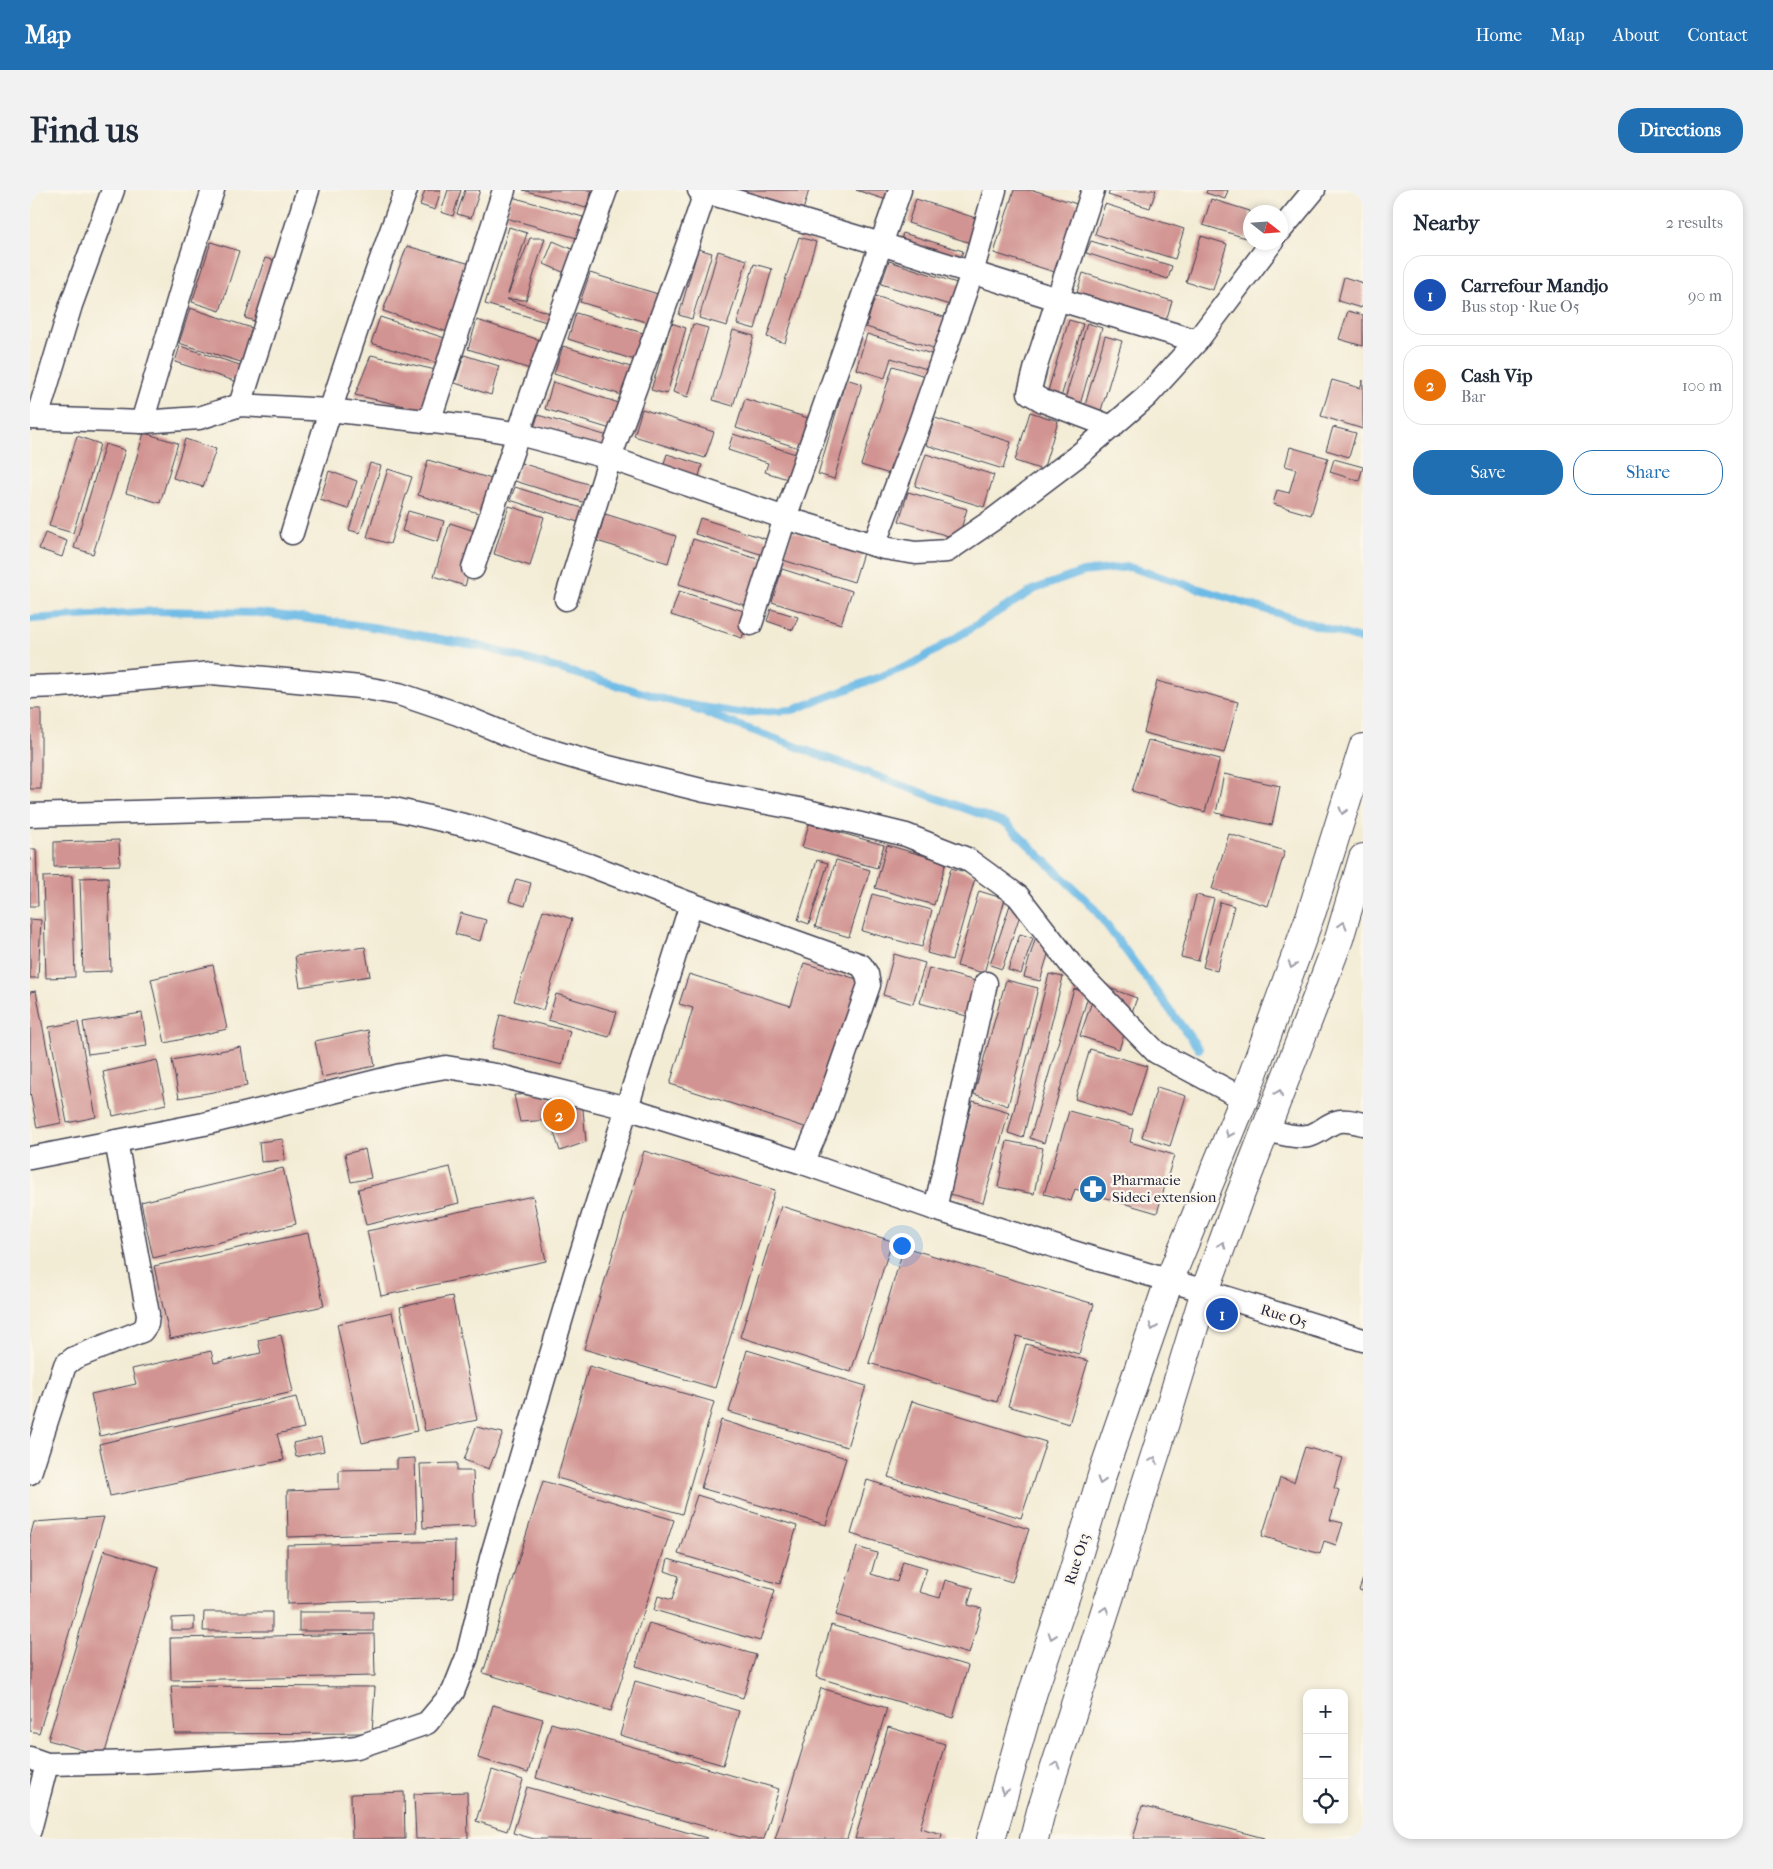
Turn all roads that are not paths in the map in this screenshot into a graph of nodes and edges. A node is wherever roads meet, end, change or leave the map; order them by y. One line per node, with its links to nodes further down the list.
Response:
1 (113, 190): 20 (street)
2 (213, 190): 21 (street)
3 (308, 190): 18 (street)
4 (406, 190): 19 (street)
5 (504, 190): 22 (street)
6 (606, 190): 24 (street)
7 (900, 190): 13 (street)
8 (995, 190): 15 (street)
9 (1093, 190): 16 (street)
10 (1314, 190): 12 (street)
11 (703, 191): 13 (street); 25 (street)
12 (1288, 221)
13 (882, 244): 15 (street); 26 (street)
14 (1266, 250): 17 (street)
15 (972, 273): 16 (street); 28 (street)
16 (1057, 299): 17 (street); 23 (street)
17 (1197, 341): 23 (street)
18 (240, 405): 19 (street); 21 (street)
19 (329, 410): 22 (street); 27 (street)
20 (33, 418): 21 (street)
21 (142, 422)
22 (429, 422): 24 (street)
23 (1112, 427): 28 (street)
24 (519, 434): 25 (street); 29 (street)
25 (610, 458): 26 (street); 30 (street)
26 (785, 518): 28 (street); 31 (street)
27 (292, 534)
28 (874, 545)
29 (473, 568)
30 (566, 599)
31 (751, 624)
32 (30, 687): 38 (street)
33 (1363, 748): 38 (main road, Rue O13, one-way to 38)
34 (30, 815): 36 (street)
35 (1363, 858): 41 (main road, one-way to 35)
36 (691, 904): 39 (street); 44 (street)
37 (986, 983): 45 (street)
38 (1244, 1099): 46 (main road, Rue O13, one-way to 46)
39 (627, 1108): 42 (street, Rue O5); 44 (street, Rue O5); 50 (street)
40 (1363, 1124): 41 (street)
41 (1265, 1129): 47 (main road, one-way to 41)
42 (116, 1141): 43 (street, Rue O5); 49 (street)
43 (30, 1158)
44 (804, 1163): 45 (street, Rue O5)
45 (935, 1210): 46 (street, Rue O5)
46 (1168, 1281): 47 (street, Rue O5); 52 (main road, Rue O13, one-way to 52)
47 (1206, 1291): 48 (street, Rue O5); 53 (main road, one-way to 47)
48 (1363, 1340)
49 (30, 1474)
50 (38, 1761): 51 (street)
51 (30, 1830)
52 (991, 1839)
53 (1034, 1839)

